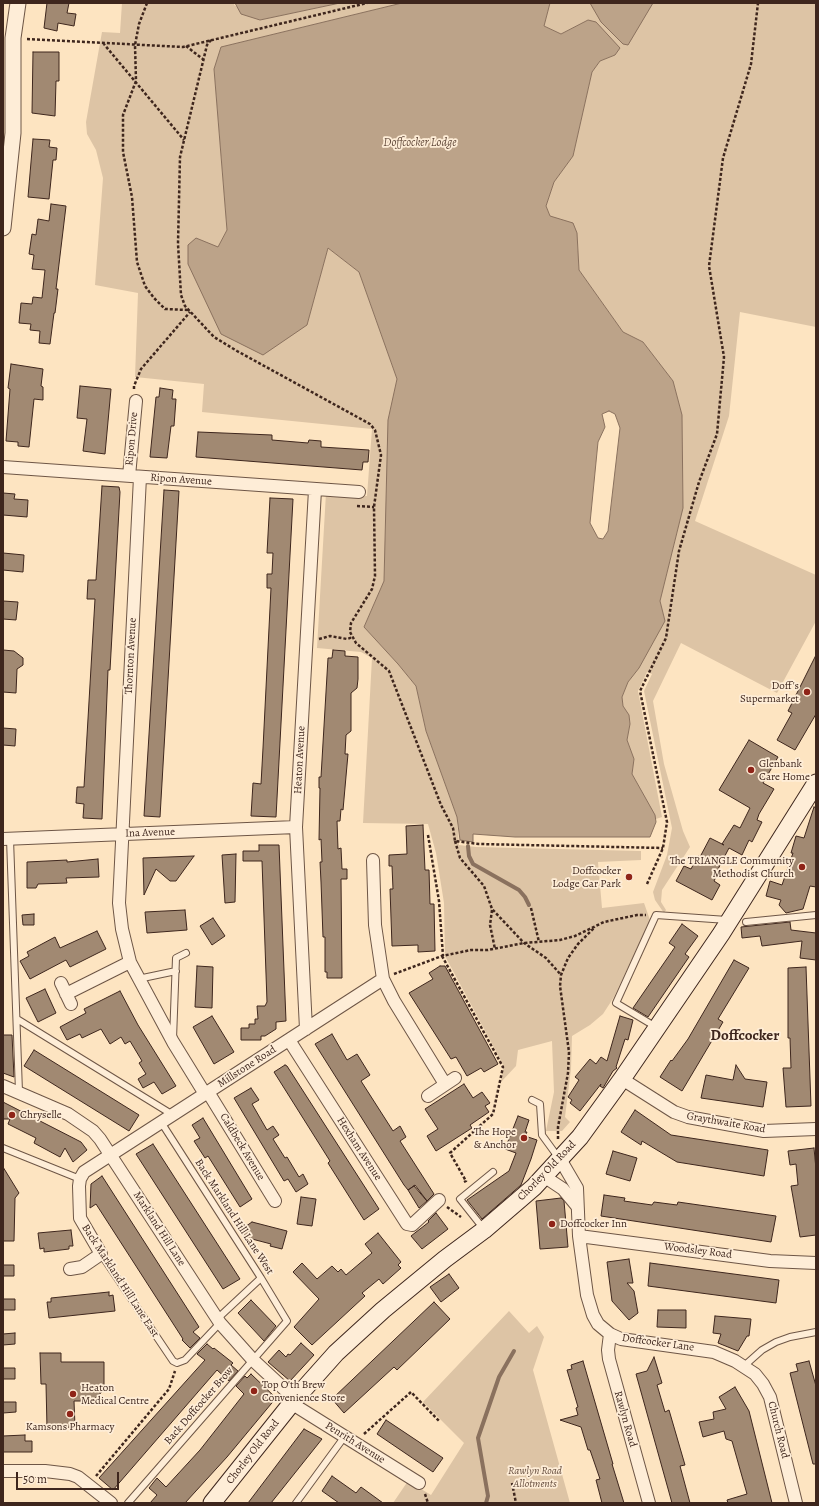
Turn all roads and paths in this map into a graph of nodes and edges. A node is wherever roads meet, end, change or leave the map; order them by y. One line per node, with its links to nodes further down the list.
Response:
1 (18, 3): 9 (street)
2 (147, 3): 7 (path)
3 (367, 3): 5 (path)
4 (758, 3): 28 (path)
5 (211, 40): 8 (path); 10 (path)
6 (103, 43): 7 (path); 9 (path); 11 (path)
7 (136, 45): 8 (path); 11 (path)
8 (186, 46): 10 (path)
9 (10, 47): 13 (street)
10 (204, 60): 12 (path)
11 (136, 81): 12 (path); 14 (path)
12 (184, 140): 14 (path)
13 (3, 228)
14 (189, 311): 15 (path); 20 (path)
15 (136, 402): 17 (street, Ripon Drive)
16 (3, 467): 17 (street, Ripon Avenue)
17 (135, 477): 18 (street, Ripon Avenue); 24 (street, Thornton Avenue)
18 (315, 490): 19 (street, Ripon Avenue); 21 (street, Heaton Avenue)
19 (358, 492)
20 (353, 637): 21 (path); 27 (path)
21 (306, 650): 23 (street, Heaton Avenue)
22 (816, 783): 35 (main road, Chorley Old Road)
23 (296, 827): 24 (street, Ina Avenue); 50 (street, Heaton Avenue)
24 (121, 834): 26 (street, Ina Avenue); 42 (street, Thornton Avenue)
25 (428, 835): 41 (path)
26 (6, 839): 48 (lane)
27 (455, 841): 28 (path); 32 (path)
28 (663, 848): 30 (path)
29 (373, 860): 46 (street)
30 (647, 884)
31 (531, 908): 37 (path)
32 (492, 909): 38 (path); 39 (path)
33 (656, 915): 35 (lane); 36 (path); 49 (lane)
34 (816, 915): 35 (lane)
35 (739, 921): 49 (main road, Chorley Old Road)
36 (597, 925): 37 (path); 44 (path)
37 (539, 942): 38 (path)
38 (524, 943): 39 (path); 44 (path)
39 (495, 949): 41 (path)
40 (186, 953): 43 (lane)
41 (442, 956): 46 (path); 68 (path)
42 (130, 962): 45 (street, Thornton Avenue); 47 (street)
43 (176, 971): 45 (lane); 52 (lane)
44 (561, 975): 64 (path)
45 (138, 979): 52 (street, Caldbeck Avenue)
46 (383, 979): 50 (street, Millstone Road); 57 (street)
47 (66, 994)
48 (17, 1019): 55 (lane); 59 (lane)
49 (658, 1028): 53 (main road, Chorley Old Road)
50 (306, 1029): 51 (street, Millstone Road)
51 (289, 1040): 56 (street, Millstone Road); 69 (street, Hexham Avenue)
52 (173, 1042): 56 (street, Caldbeck Avenue)
53 (622, 1080): 61 (street, Graythwaite Road); 64 (main road, Chorley Old Road)
54 (3, 1086): 55 (street, Markland Hill Lane)
55 (19, 1092): 63 (street, Markland Hill Lane)
56 (207, 1093): 59 (street, Millstone Road); 70 (street, Caldbeck Avenue)
57 (428, 1096)
58 (532, 1100): 64 (lane)
59 (172, 1115): 60 (street, Millstone Road)
60 (161, 1122): 63 (street, Millstone Road); 77 (lane, Back Markland Hill Lane West)
61 (816, 1129)
62 (3, 1148): 67 (lane)
63 (111, 1155): 67 (street, Millstone Road); 78 (street, Markland Hill Lane)
64 (560, 1159): 66 (main road, Chorley Old Road); 71 (street, Doffcocker Lane)
65 (493, 1172): 72 (lane)
66 (545, 1177): 71 (street); 72 (main road, Chorley Old Road)
67 (80, 1179): 74 (street, Back Markland Hill Lane East)
68 (460, 1186)
69 (438, 1200)
70 (275, 1201)
71 (577, 1206): 73 (street, Doffcocker Lane)
72 (484, 1230): 85 (main road, Chorley Old Road)
73 (580, 1236): 75 (street, Woodsley Road); 81 (street, Doffcocker Lane)
74 (101, 1254): 76 (street); 83 (lane, Back Markland Hill Lane East)
75 (816, 1263)
76 (70, 1269)
77 (261, 1278): 78 (lane); 79 (lane, Back Markland Hill Lane West)
78 (218, 1321): 82 (street, Markland Hill Lane); 83 (lane)
79 (287, 1324): 82 (lane, Back Doffcocker Brow)
80 (816, 1332): 84 (lane)
81 (610, 1334): 84 (street, Doffcocker Lane); 97 (street, Rawlyn Road)
82 (253, 1360): 85 (street, Markland Hill Lane); 94 (lane, Back Doffcocker Brow)
83 (177, 1363): 91 (path)
84 (744, 1366): 98 (street, Church Road)
85 (293, 1401): 87 (street, Penrith Avenue); 92 (main road, Chorley Old Road)
86 (440, 1422): 87 (path)
87 (350, 1439): 89 (street, Penrith Avenue); 95 (lane)
88 (3, 1471): 91 (street)
89 (419, 1483)
90 (512, 1483): 96 (path)
91 (88, 1485): 93 (street)
92 (218, 1501)
93 (111, 1503)
94 (128, 1503)
95 (296, 1503)
96 (516, 1503)
97 (649, 1503)
98 (796, 1503)

